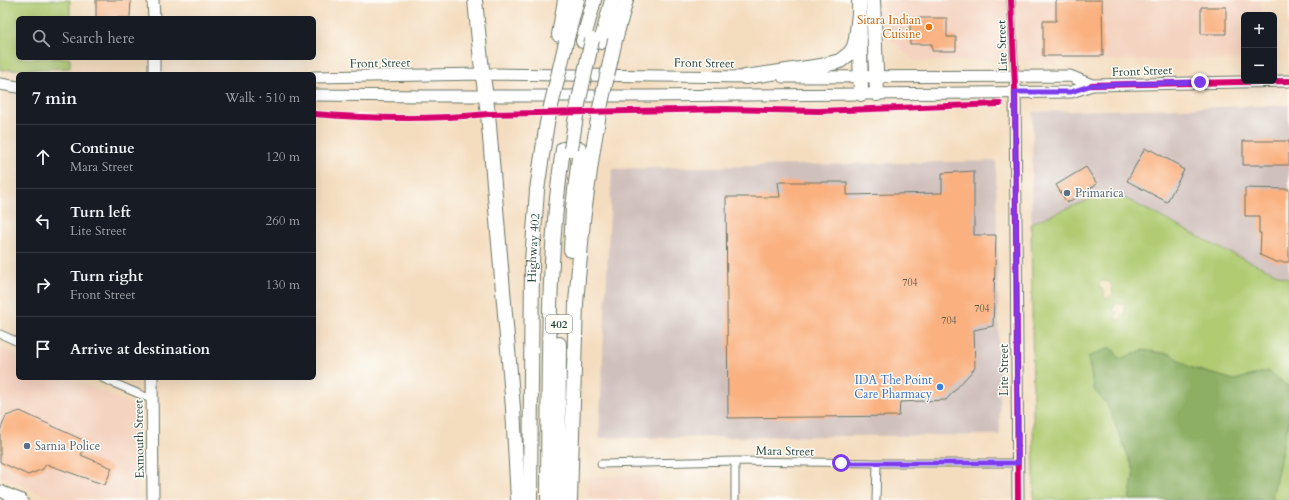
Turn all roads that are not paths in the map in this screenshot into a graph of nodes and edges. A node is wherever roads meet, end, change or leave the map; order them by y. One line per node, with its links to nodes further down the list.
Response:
1 (153, 0): 13 (main road)
2 (475, 0): 18 (highway)
3 (565, 0): 15 (highway)
4 (577, 0): 15 (highway, Highway 402 / 402)
5 (594, 0): 14 (highway)
6 (603, 0): 14 (highway, 402)
7 (612, 0): 14 (highway)
8 (626, 0): 14 (highway)
9 (859, 0): 12 (highway)
10 (873, 0): 20 (highway)
11 (1011, 0): 27 (street, Lite Street)
12 (859, 14): 21 (highway); 22 (highway)
13 (154, 16)
14 (598, 41): 34 (highway, 402, bridge); 34 (highway, bridge)
15 (562, 42): 50 (highway, Highway 402 / 402, bridge)
16 (154, 60): 17 (main road)
17 (154, 72)
18 (483, 74): 19 (main road, Front Street); 21 (main road, Front Street); 33 (highway)
19 (316, 76)
20 (877, 76): 22 (main road, Front Street); 27 (main road, Front Street); 31 (highway)
21 (745, 77): 22 (main road, Front Street)
22 (862, 77): 30 (highway)
23 (16, 79): 24 (main road)
24 (0, 81)
25 (1289, 81): 28 (main road, Front Street)
26 (0, 84): 29 (main road)
27 (1015, 84): 28 (main road, Front Street); 28 (main road, Front Street); 31 (main road, Front Street); 42 (main road, Lite Street)
28 (1092, 85)
29 (16, 87)
30 (861, 94): 31 (main road, Front Street); 33 (main road, Front Street)
31 (877, 94)
32 (316, 95): 33 (main road, Front Street)
33 (485, 96): 49 (highway)
34 (576, 149): 51 (highway); 52 (highway, 402); 53 (highway)
35 (0, 334): 36 (street)
36 (16, 341)
37 (107, 380): 39 (street)
38 (152, 380): 39 (main road, Exmouth Street)
39 (152, 399): 44 (main road, Exmouth Street)
40 (735, 461): 41 (street, Mara Street); 43 (street, Mara Street); 54 (street)
41 (876, 463): 42 (street, Mara Street); 55 (street)
42 (1018, 463): 56 (main road, Lite Street)
43 (600, 464)
44 (153, 472): 47 (main road); 48 (main road, Exmouth Street)
45 (0, 491): 46 (main road)
46 (22, 500)
47 (147, 500)
48 (153, 500)
49 (518, 500)
50 (530, 500)
51 (548, 500)
52 (558, 500)
53 (570, 500)
54 (734, 500)
55 (876, 500)
56 (1018, 500)

